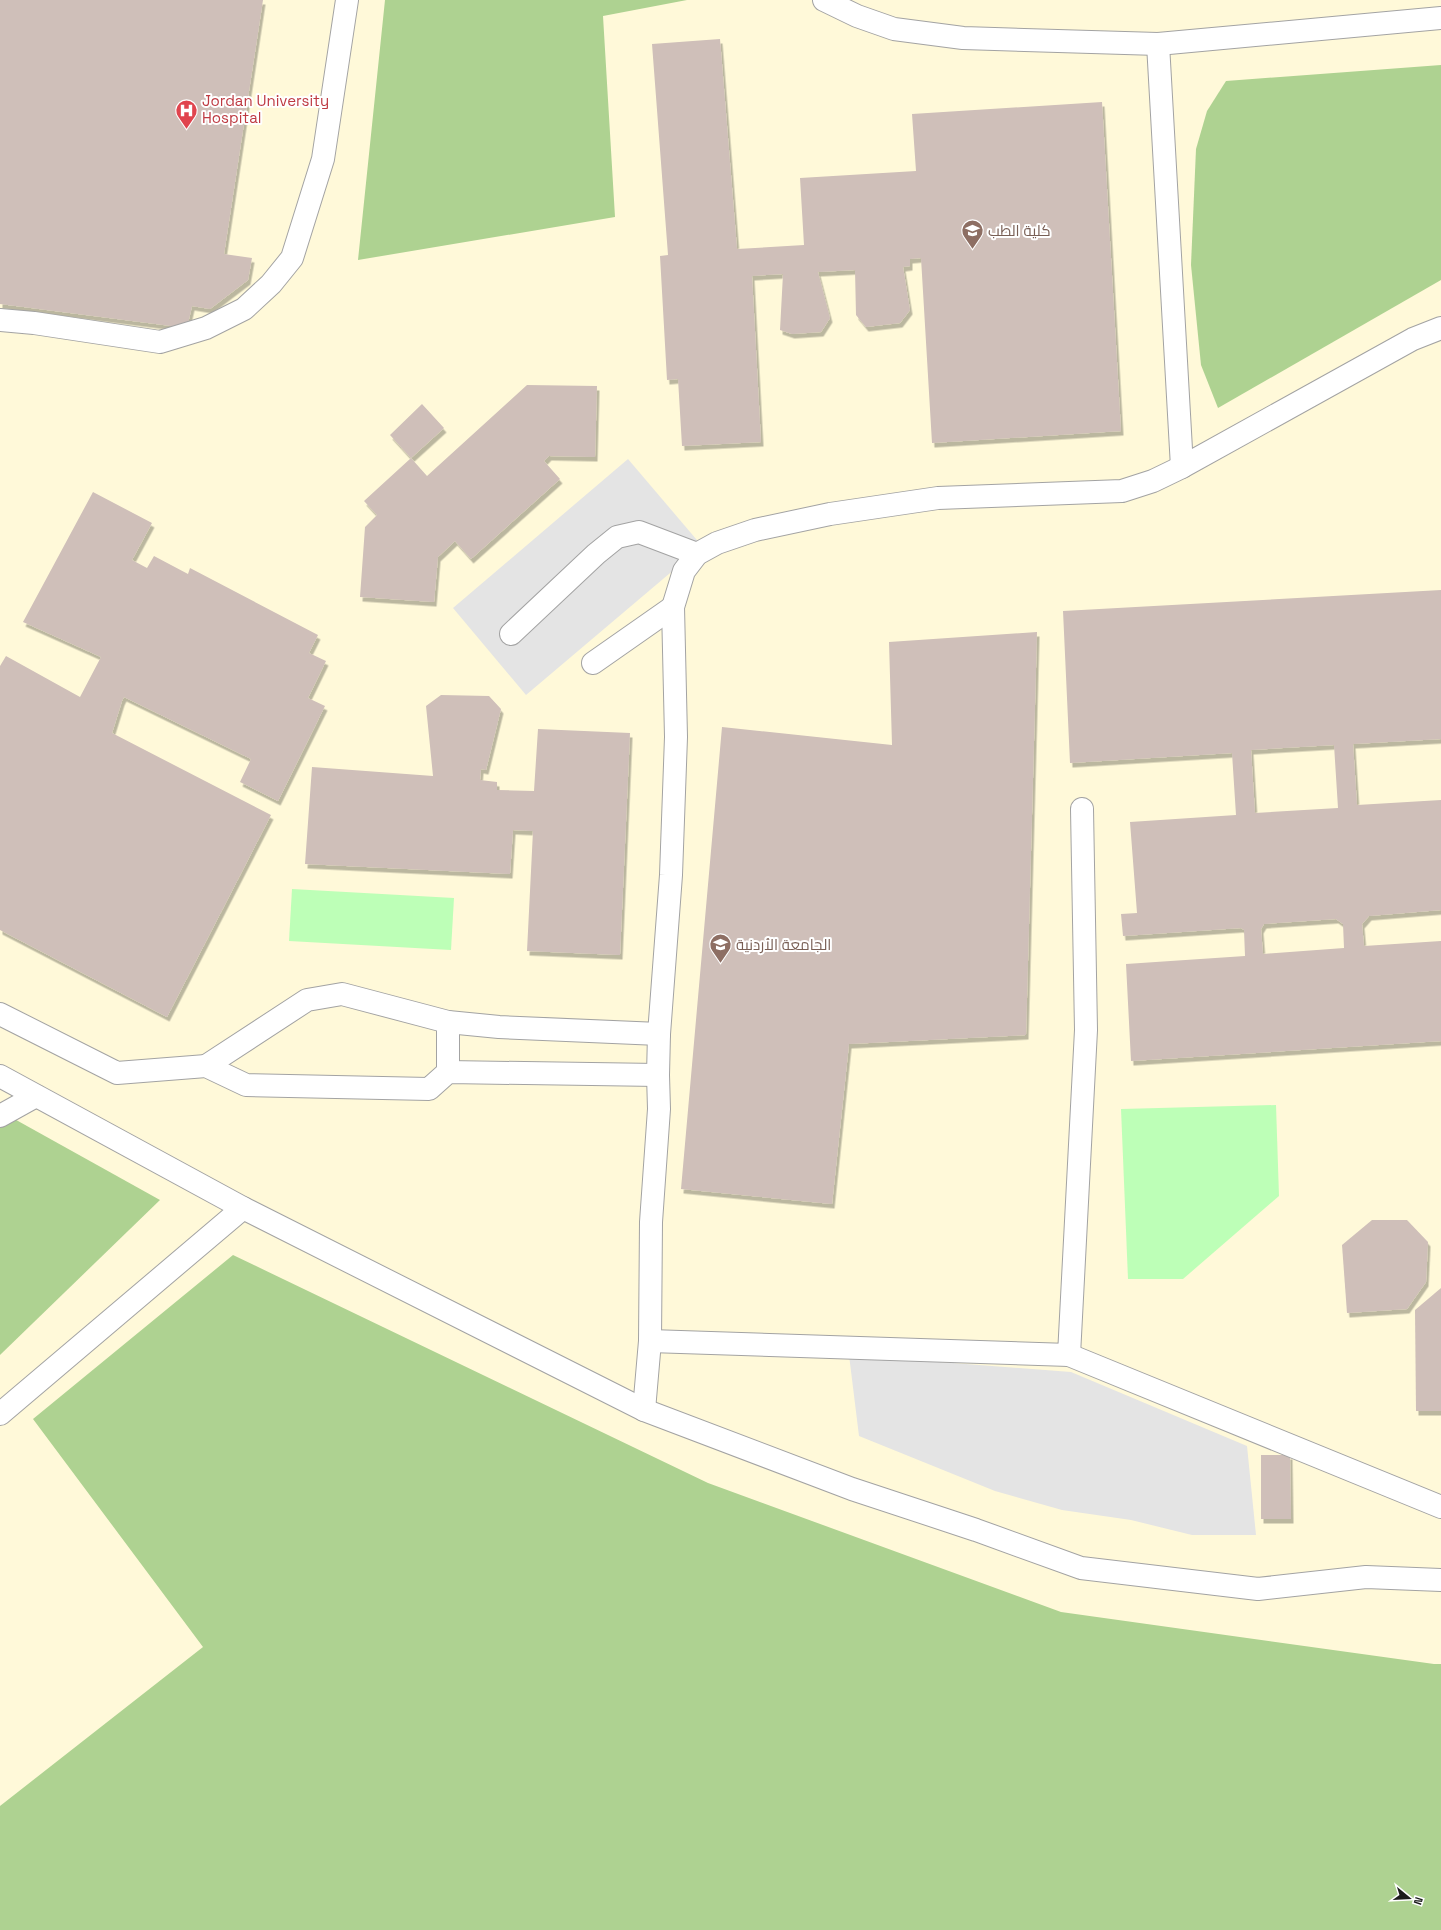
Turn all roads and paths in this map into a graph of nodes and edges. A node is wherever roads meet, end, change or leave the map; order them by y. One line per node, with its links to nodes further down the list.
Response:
1 (347, 0): 6 (street)
2 (825, 0): 3 (street)
3 (853, 8): 5 (street)
4 (1441, 18): 5 (street)
5 (1158, 44): 8 (street)
6 (0, 320)
7 (1441, 328): 8 (street)
8 (1182, 468): 9 (street)
9 (697, 554): 10 (street); 11 (street)
10 (673, 607): 12 (street); 16 (street)
11 (511, 634)
12 (593, 663)
13 (1082, 809): 25 (street)
14 (0, 1014): 17 (street)
15 (448, 1022): 16 (street); 17 (street); 18 (street)
16 (659, 1034): 19 (street)
17 (206, 1066): 18 (street)
18 (448, 1072): 19 (street)
19 (658, 1075): 24 (street)
20 (0, 1076): 21 (street)
21 (36, 1096): 22 (street); 23 (street)
22 (0, 1116)
23 (243, 1208): 26 (street); 27 (street)
24 (650, 1341): 25 (street); 26 (street)
25 (1069, 1355): 28 (street)
26 (644, 1410): 29 (street)
27 (1, 1412)
28 (1441, 1507)
29 (1441, 1580)

